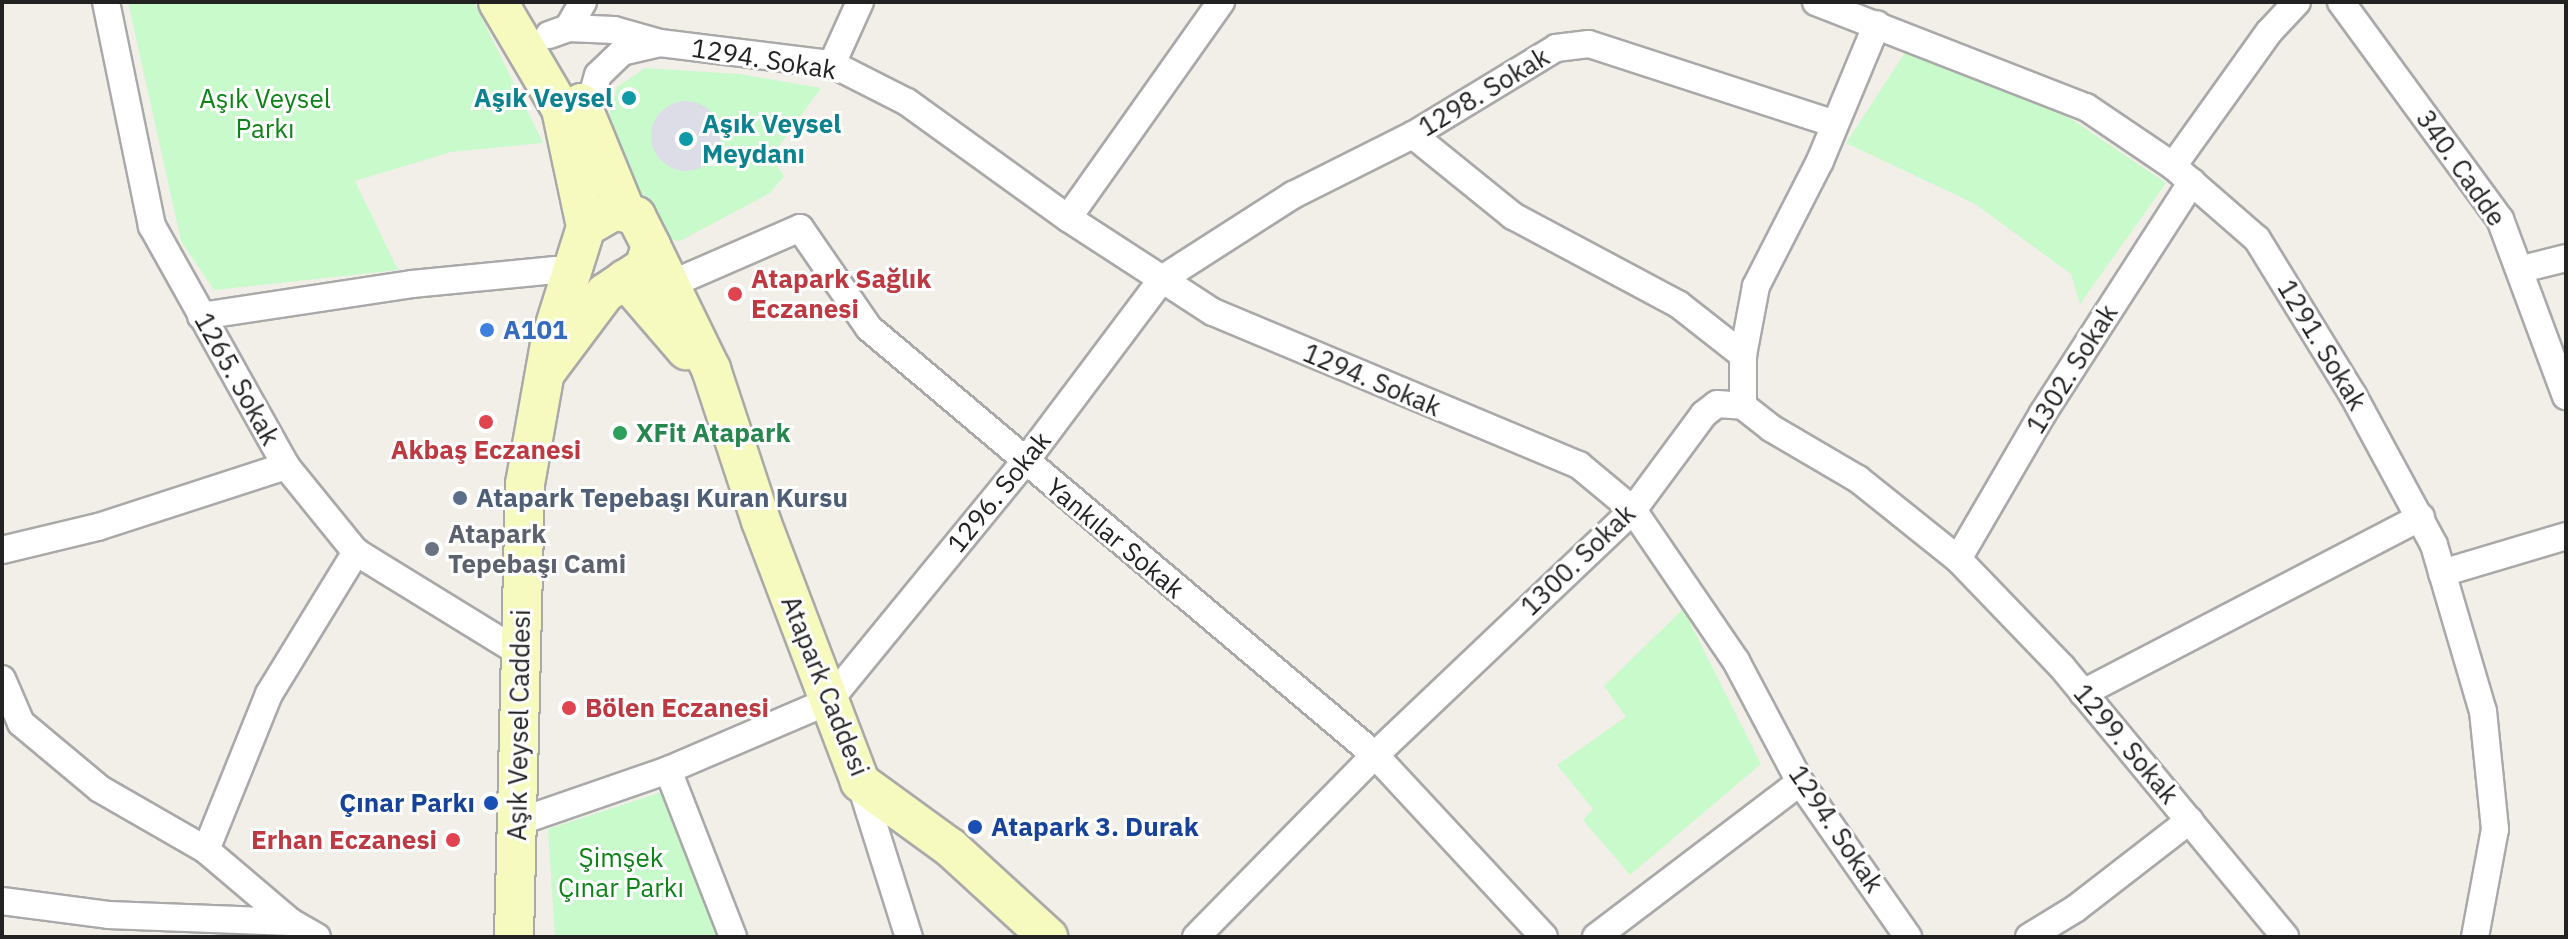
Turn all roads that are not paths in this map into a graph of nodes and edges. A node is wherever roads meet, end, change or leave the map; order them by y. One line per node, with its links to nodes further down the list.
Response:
1 (106, 2): 27 (street, 1265. Sokak)
2 (498, 2): 21 (street)
3 (526, 2): 11 (street)
4 (583, 2): 11 (street)
5 (860, 2): 13 (street)
6 (1221, 2): 19 (street)
7 (1816, 2): 10 (street, 1291. Sokak)
8 (2297, 2): 17 (street, 1302. Sokak)
9 (2341, 2): 23 (street, 340. Cadde)
10 (1877, 24): 15 (street); 17 (street, 1291. Sokak)
11 (558, 31): 12 (street, 1294. Sokak); 14 (street)
12 (660, 43): 13 (street, 1294. Sokak); 14 (street, 1294. Sokak)
13 (832, 64): 19 (street, 1294. Sokak)
14 (586, 117): 18 (street)
15 (1832, 123): 16 (street, 1298. Sokak); 28 (street)
16 (1413, 135): 25 (street, 1298. Sokak); 28 (street)
17 (2183, 174): 36 (street, 1291. Sokak); 40 (street, 1302. Sokak)
18 (626, 212): 20 (street); 21 (street)
19 (1068, 218): 25 (street, 1294. Sokak)
20 (651, 246): 24 (street, Aşık Veysel Caddesi); 26 (street, Atapark Caddesi)
21 (574, 249): 24 (street); 27 (street); 29 (street, Aşık Veysel Caddesi)
22 (2566, 258): 23 (street)
23 (2522, 269): 30 (street, 340. Cadde)
24 (625, 279): 29 (street, Aşık Veysel Caddesi); 32 (street, Atapark Caddesi)
25 (1162, 279): 33 (street, 1296. Sokak); 35 (street, 1294. Sokak)
26 (669, 285): 32 (street, Atapark Caddesi); 33 (street, Yankılar Sokak)
27 (201, 316): 34 (street, 1265. Sokak)
28 (1743, 355): 31 (street)
29 (546, 372): 42 (street, Aşık Veysel Caddesi)
30 (2566, 396)
31 (1743, 406): 35 (street, 1300. Sokak); 40 (street, 1299. Sokak)
32 (721, 407): 45 (street, Atapark Caddesi)
33 (1024, 463): 45 (street, 1296. Sokak); 46 (street, Yankılar Sokak)
34 (286, 466): 38 (street); 39 (street, 1265. Sokak)
35 (1633, 510): 46 (street, 1300. Sokak); 49 (street, 1294. Sokak)
36 (2421, 517): 41 (street, 1291. Sokak); 44 (street)
37 (2566, 536): 41 (street)
38 (2, 550)
39 (356, 552): 42 (street, 1265. Sokak); 52 (street)
40 (1958, 559): 44 (street, 1299. Sokak)
41 (2442, 573): 67 (street, 1291. Sokak)
42 (520, 653): 51 (street, Aşık Veysel Caddesi)
43 (2, 679): 52 (street)
44 (2083, 693): 50 (street, 1299. Sokak)
45 (829, 701): 47 (street); 48 (street, Atapark Caddesi)
46 (1375, 755): 62 (street, 1300. Sokak); 63 (street, Yankılar Sokak)
47 (668, 770): 51 (street); 59 (street)
48 (860, 782): 60 (street); 61 (street, Atapark Caddesi)
49 (1800, 782): 64 (street); 65 (street, 1294. Sokak)
50 (2190, 820): 56 (street); 66 (street, 1299. Sokak)
51 (518, 822): 58 (street, Aşık Veysel Caddesi)
52 (206, 850): 54 (street)
53 (2, 901): 55 (street)
54 (291, 922): 55 (street); 57 (street)
55 (106, 926)
56 (2038, 935)
57 (317, 937)
58 (514, 937)
59 (733, 937)
60 (909, 937)
61 (1048, 937)
62 (1196, 937)
63 (1544, 937)
64 (1596, 937)
65 (1908, 937)
66 (2285, 937)
67 (2475, 937)

